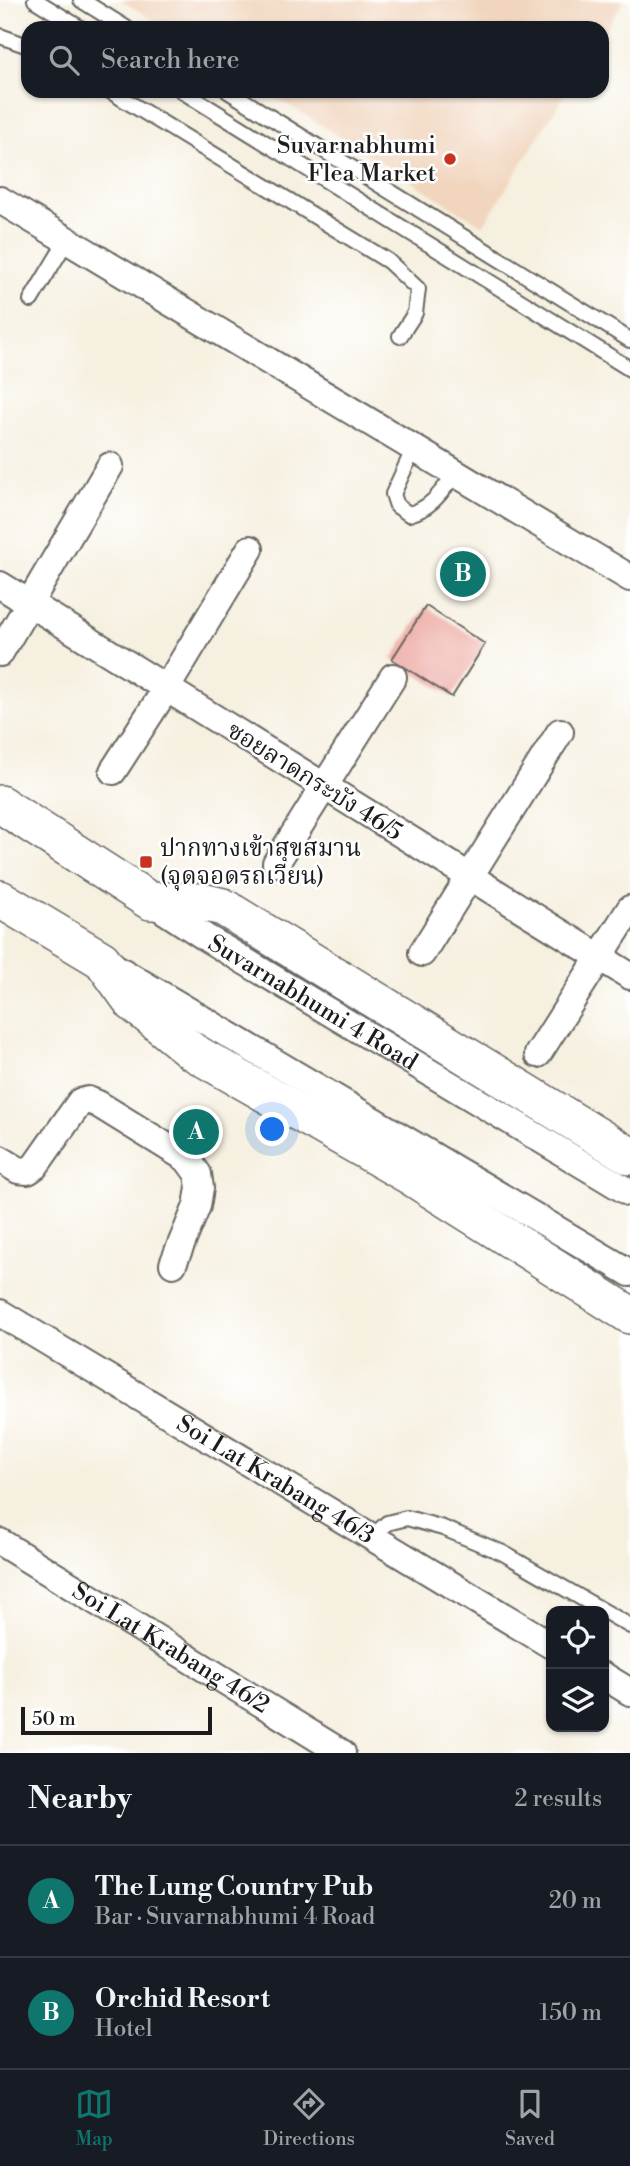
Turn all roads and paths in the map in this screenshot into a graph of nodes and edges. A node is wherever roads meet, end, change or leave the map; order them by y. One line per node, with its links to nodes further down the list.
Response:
1 (35, 0): 3 (lane)
2 (81, 0): 4 (lane)
3 (69, 21)
4 (115, 21)
5 (0, 36): 6 (lane)
6 (21, 44)
7 (121, 98): 13 (lane)
8 (193, 98): 15 (lane)
9 (239, 98): 14 (lane)
10 (0, 200): 11 (street)
11 (66, 240): 12 (lane); 16 (street)
12 (31, 300)
13 (400, 336)
14 (630, 340)
15 (630, 369)
16 (414, 448): 18 (street); 18 (lane)
17 (110, 466): 22 (street)
18 (456, 473): 20 (street)
19 (250, 549): 25 (street)
20 (630, 578)
21 (0, 585): 22 (street, ซอยลาดกระบัง 46/5)
22 (30, 604): 23 (street); 25 (street, ซอยลาดกระบัง 46/5)
23 (0, 653)
24 (393, 677): 28 (street)
25 (166, 689): 27 (street); 28 (street, ซอยลาดกระบัง 46/5)
26 (560, 732): 31 (street)
27 (113, 771)
28 (325, 786): 30 (street); 31 (street, ซอยลาดกระบัง 46/5)
29 (0, 804): 33 (street, Suvarnabhumi 4 Road)
30 (276, 863)
31 (470, 878): 35 (street); 36 (street, ซอยลาดกระบัง 46/5)
32 (0, 899): 37 (street)
33 (150, 901): 40 (street); 42 (street, Suvarnabhumi 4 Road)
34 (630, 909): 36 (street)
35 (422, 953)
36 (600, 958): 38 (street, ซอยลาดกระบัง 46/5); 39 (street)
37 (102, 960): 44 (street); 46 (street)
38 (630, 976)
39 (538, 1054)
40 (630, 1156)
41 (0, 1159): 43 (street)
42 (630, 1194)
43 (173, 1264)
44 (630, 1273)
45 (0, 1313): 47 (street, Soi Lat Krabang 46/3)
46 (630, 1315)
47 (371, 1538): 49 (lane); 50 (street, Soi Lat Krabang 46/3)
48 (0, 1542): 53 (street, Soi Lat Krabang 46/2)
49 (630, 1626)
50 (546, 1642)
51 (609, 1679): 52 (street)
52 (630, 1692)
53 (342, 1753)

